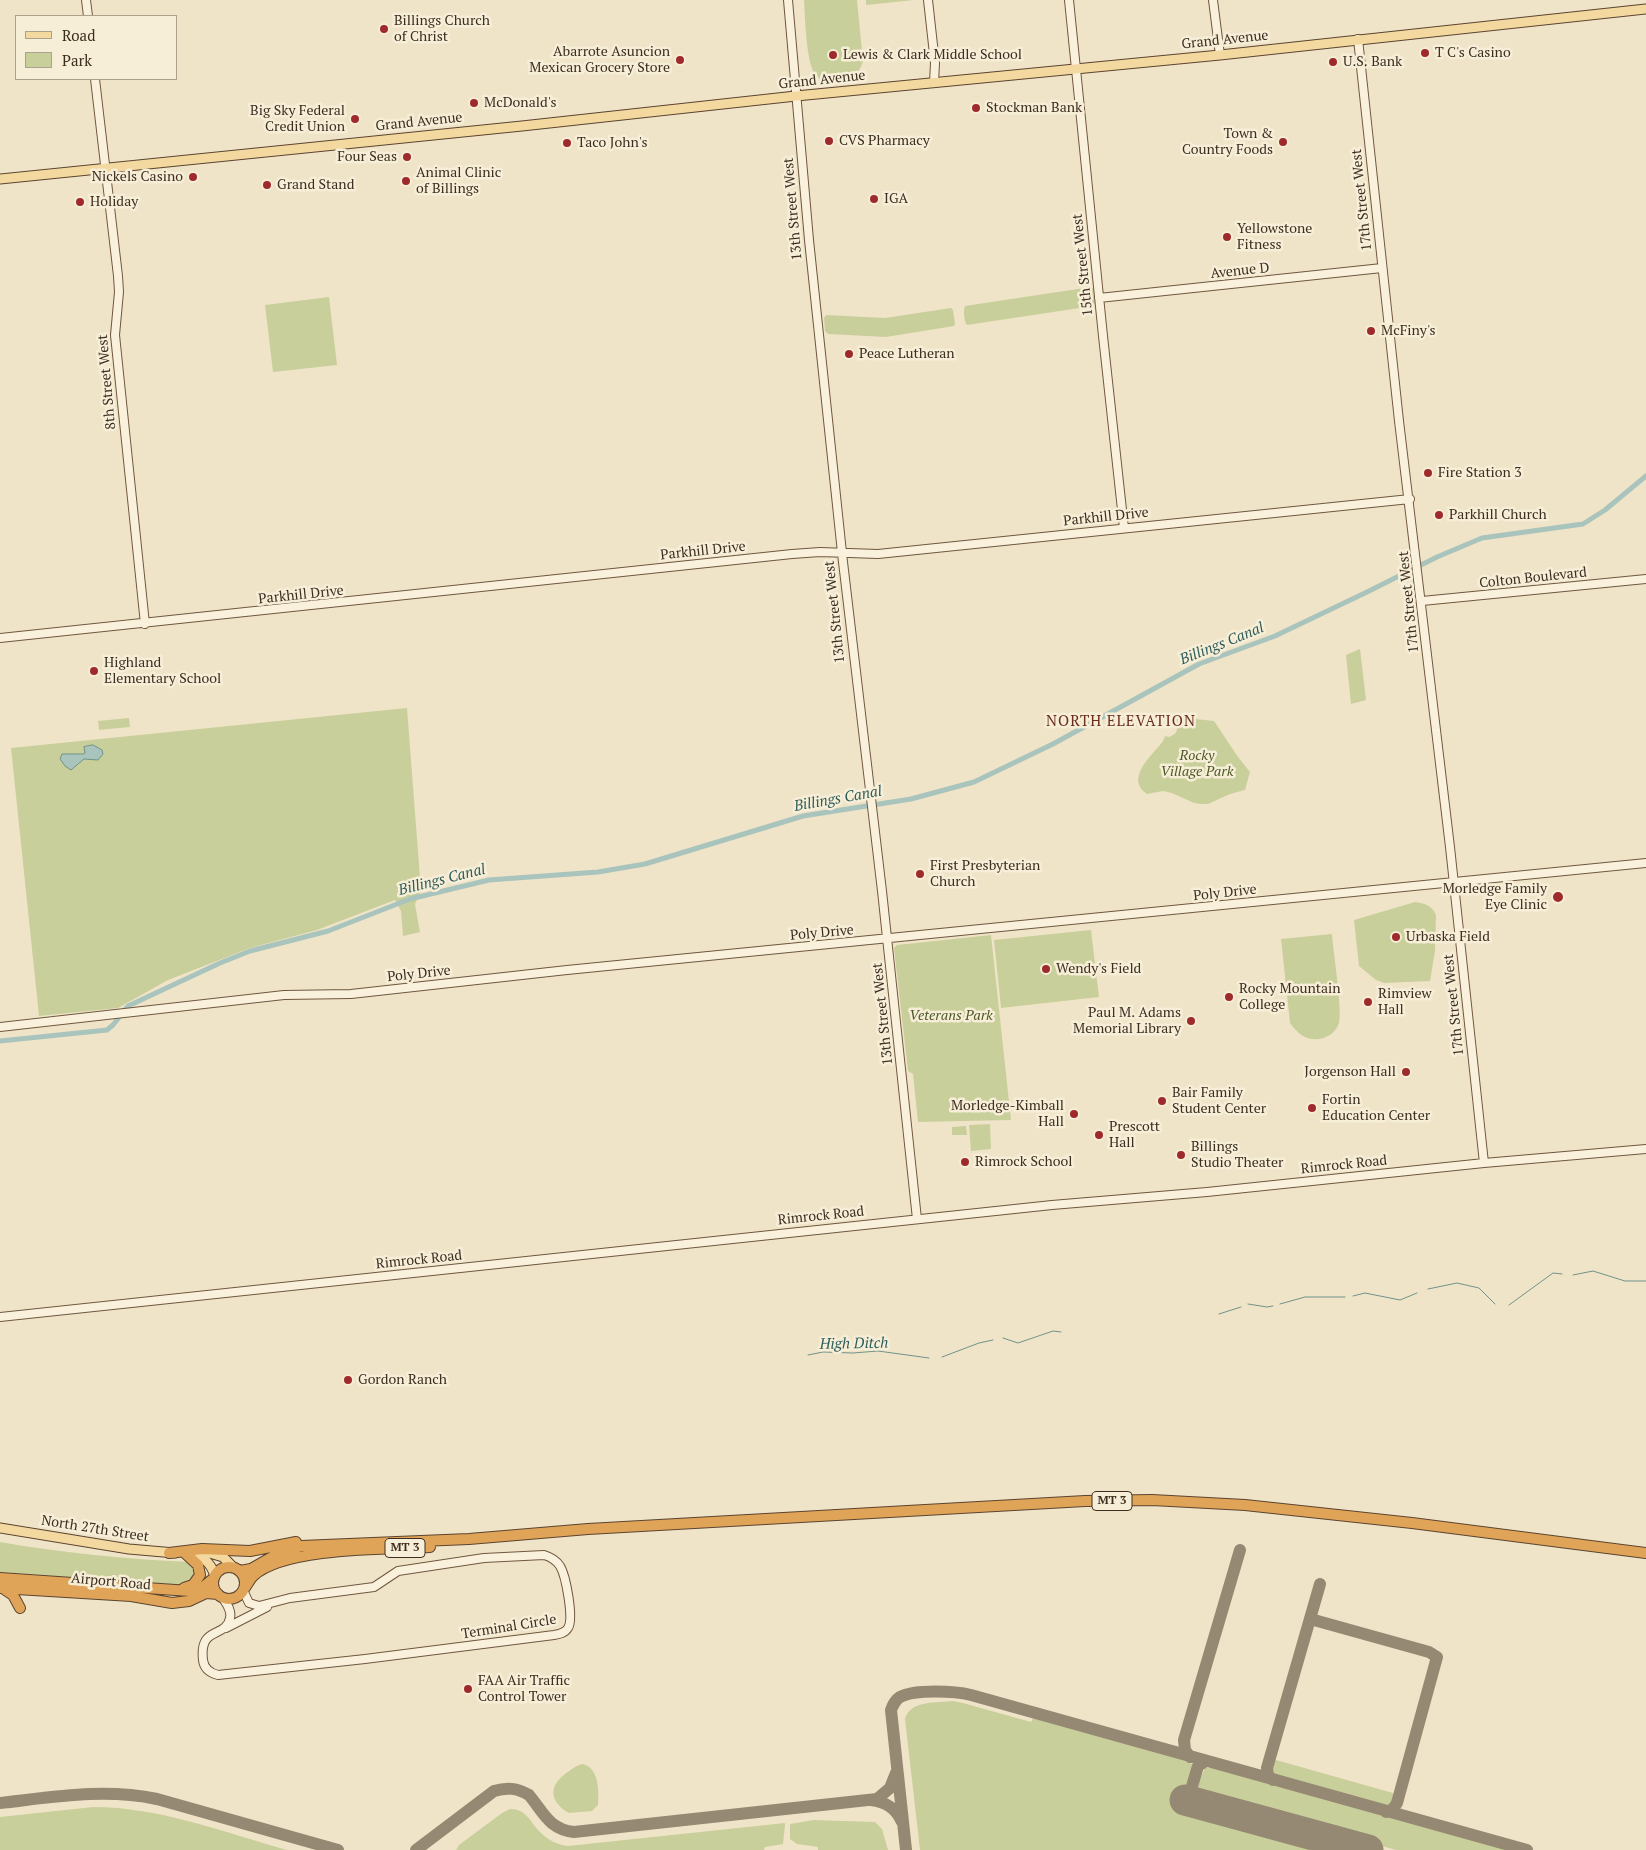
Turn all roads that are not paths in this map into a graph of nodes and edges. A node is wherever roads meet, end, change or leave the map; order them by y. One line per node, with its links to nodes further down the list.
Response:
1 (86, 0): 7 (street)
2 (788, 0): 13 (street, 13th Street West)
3 (928, 0): 12 (street)
4 (1069, 0): 10 (street, 15th Street West)
5 (1213, 0): 9 (street)
6 (1646, 9): 8 (main road, Grand Avenue)
7 (88, 15)
8 (1358, 39): 9 (main road, Grand Avenue); 16 (street, 17th Street West)
9 (1220, 55): 10 (main road, Grand Avenue)
10 (1076, 69): 12 (main road, Grand Avenue); 17 (street, 15th Street West)
11 (95, 80): 14 (street, 8th Street West)
12 (934, 83): 13 (main road, Grand Avenue)
13 (796, 96): 14 (main road, Grand Avenue); 20 (street, 13th Street West)
14 (106, 168): 15 (main road, Grand Avenue); 23 (street, 8th Street West)
15 (0, 179)
16 (1382, 268): 17 (street, Avenue D); 18 (street, 17th Street West)
17 (1099, 298): 19 (street, 15th Street West)
18 (1410, 499): 19 (street, Parkhill Drive); 22 (street, 17th Street West)
19 (1124, 528): 20 (street, Parkhill Drive)
20 (842, 553): 23 (street, Parkhill Drive); 27 (street, 13th Street West)
21 (1646, 578): 22 (street, Colton Boulevard)
22 (1422, 601): 26 (street, 17th Street West)
23 (144, 624): 24 (street, Parkhill Drive)
24 (0, 638)
25 (1646, 863): 26 (street, Poly Drive)
26 (1454, 882): 27 (street, Poly Drive); 30 (street, 17th Street West)
27 (887, 939): 28 (street, Poly Drive); 31 (street, 13th Street West)
28 (0, 1028)
29 (1646, 1149): 30 (street, Rimrock Road)
30 (1484, 1163): 31 (street, Rimrock Road)
31 (918, 1220): 32 (street, Rimrock Road)
32 (0, 1317)
33 (0, 1528): 36 (main road, North 27th Street / MT 3)
34 (575, 1530): 35 (highway, MT 3); 38 (highway, MT 3); 42 (highway, MT 3)
35 (387, 1541): 36 (highway, MT 3); 39 (highway, Airport Road)
36 (169, 1553): 37 (main road, North 27th Street)
37 (185, 1553): 39 (main road, North 27th Street); 40 (main road, North 27th Street); 43 (highway)
38 (1646, 1553)
39 (237, 1569): 40 (highway, Airport Road); 42 (highway)
40 (215, 1577): 43 (highway, Airport Road); 45 (highway)
41 (1, 1585): 43 (highway, Airport Road); 44 (highway, Airport Road); 44 (highway)
42 (244, 1589): 45 (highway, Airport Road / MT 3); 46 (street, Terminal Circle)
43 (170, 1590)
44 (39, 1591): 45 (highway, Airport Road)
45 (220, 1595): 47 (street, Terminal Circle)
46 (275, 1602): 47 (street, Terminal Circle); 47 (street, Terminal Circle)
47 (221, 1630)

